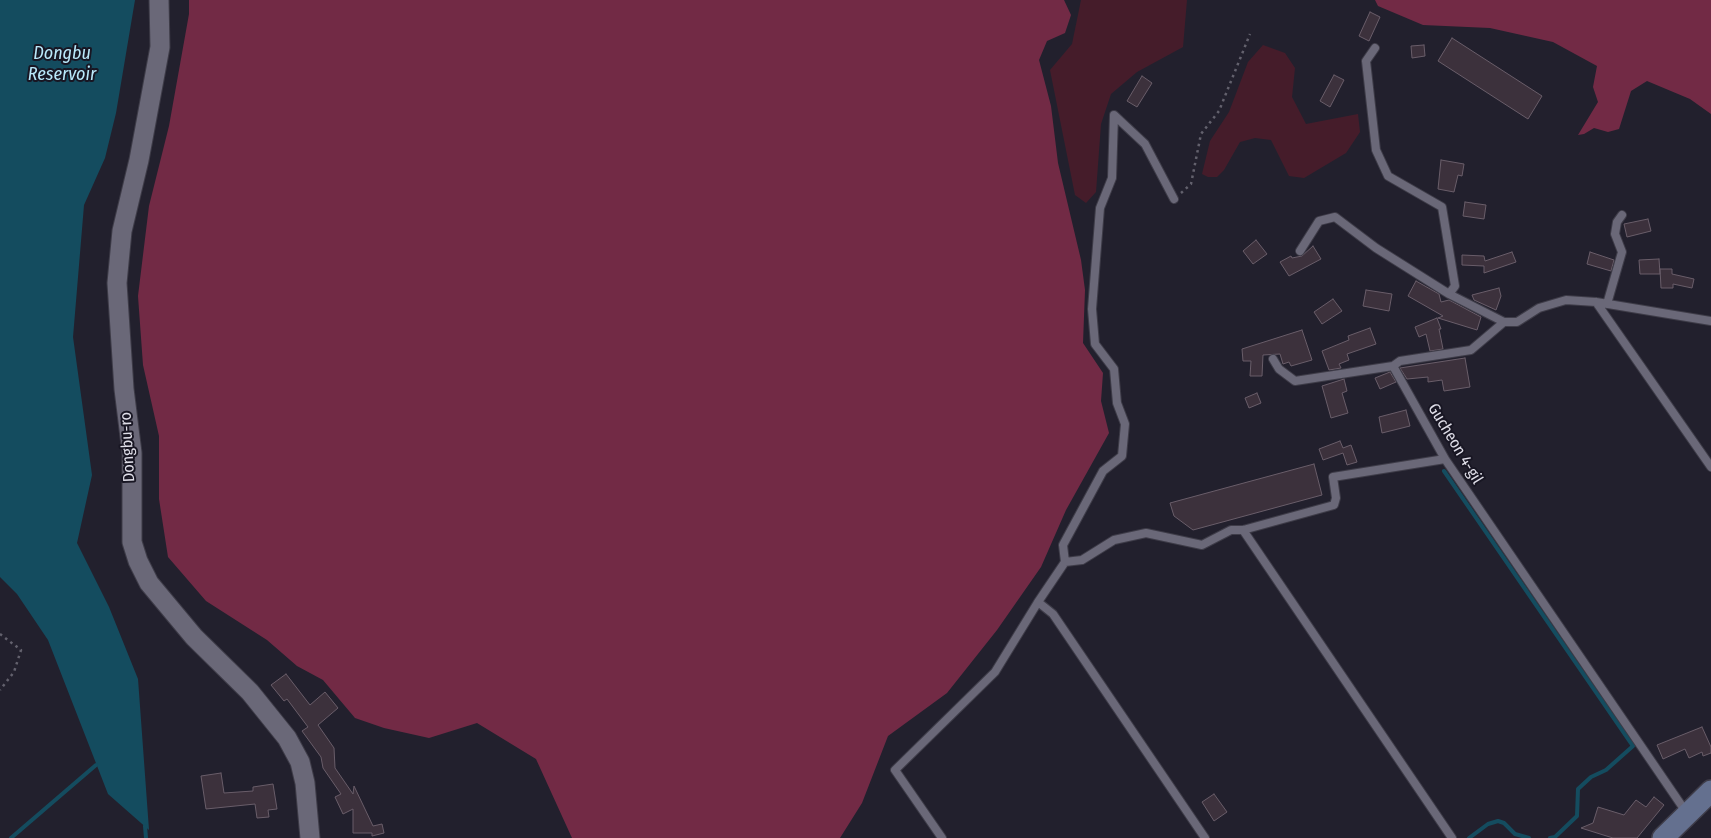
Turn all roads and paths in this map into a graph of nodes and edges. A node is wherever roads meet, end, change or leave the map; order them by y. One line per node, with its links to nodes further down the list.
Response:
1 (159, 0): 23 (street, Dongbu-ro)
2 (1250, 34): 4 (path)
3 (1375, 48): 7 (lane)
4 (1174, 199): 17 (lane)
5 (1622, 215): 9 (lane)
6 (1300, 251): 7 (lane)
7 (1449, 294): 11 (lane)
8 (1596, 302): 9 (lane); 11 (lane); 15 (lane)
9 (1607, 304): 10 (lane)
10 (1711, 321)
11 (1504, 322): 13 (lane)
12 (1273, 358): 13 (lane)
13 (1393, 366): 14 (lane, Gucheon 4-gil)
14 (1445, 459): 16 (lane); 22 (lane, Gucheon 4-gil)
15 (1711, 467)
16 (1243, 530): 17 (lane); 26 (lane)
17 (1065, 562): 18 (lane)
18 (1038, 602): 24 (lane); 25 (lane)
19 (0, 634): 20 (path)
20 (0, 690)
21 (1711, 790): 22 (main road)
22 (1687, 814): 27 (main road)
23 (310, 838)
24 (942, 838)
25 (1205, 838)
26 (1452, 838)
27 (1663, 838)

